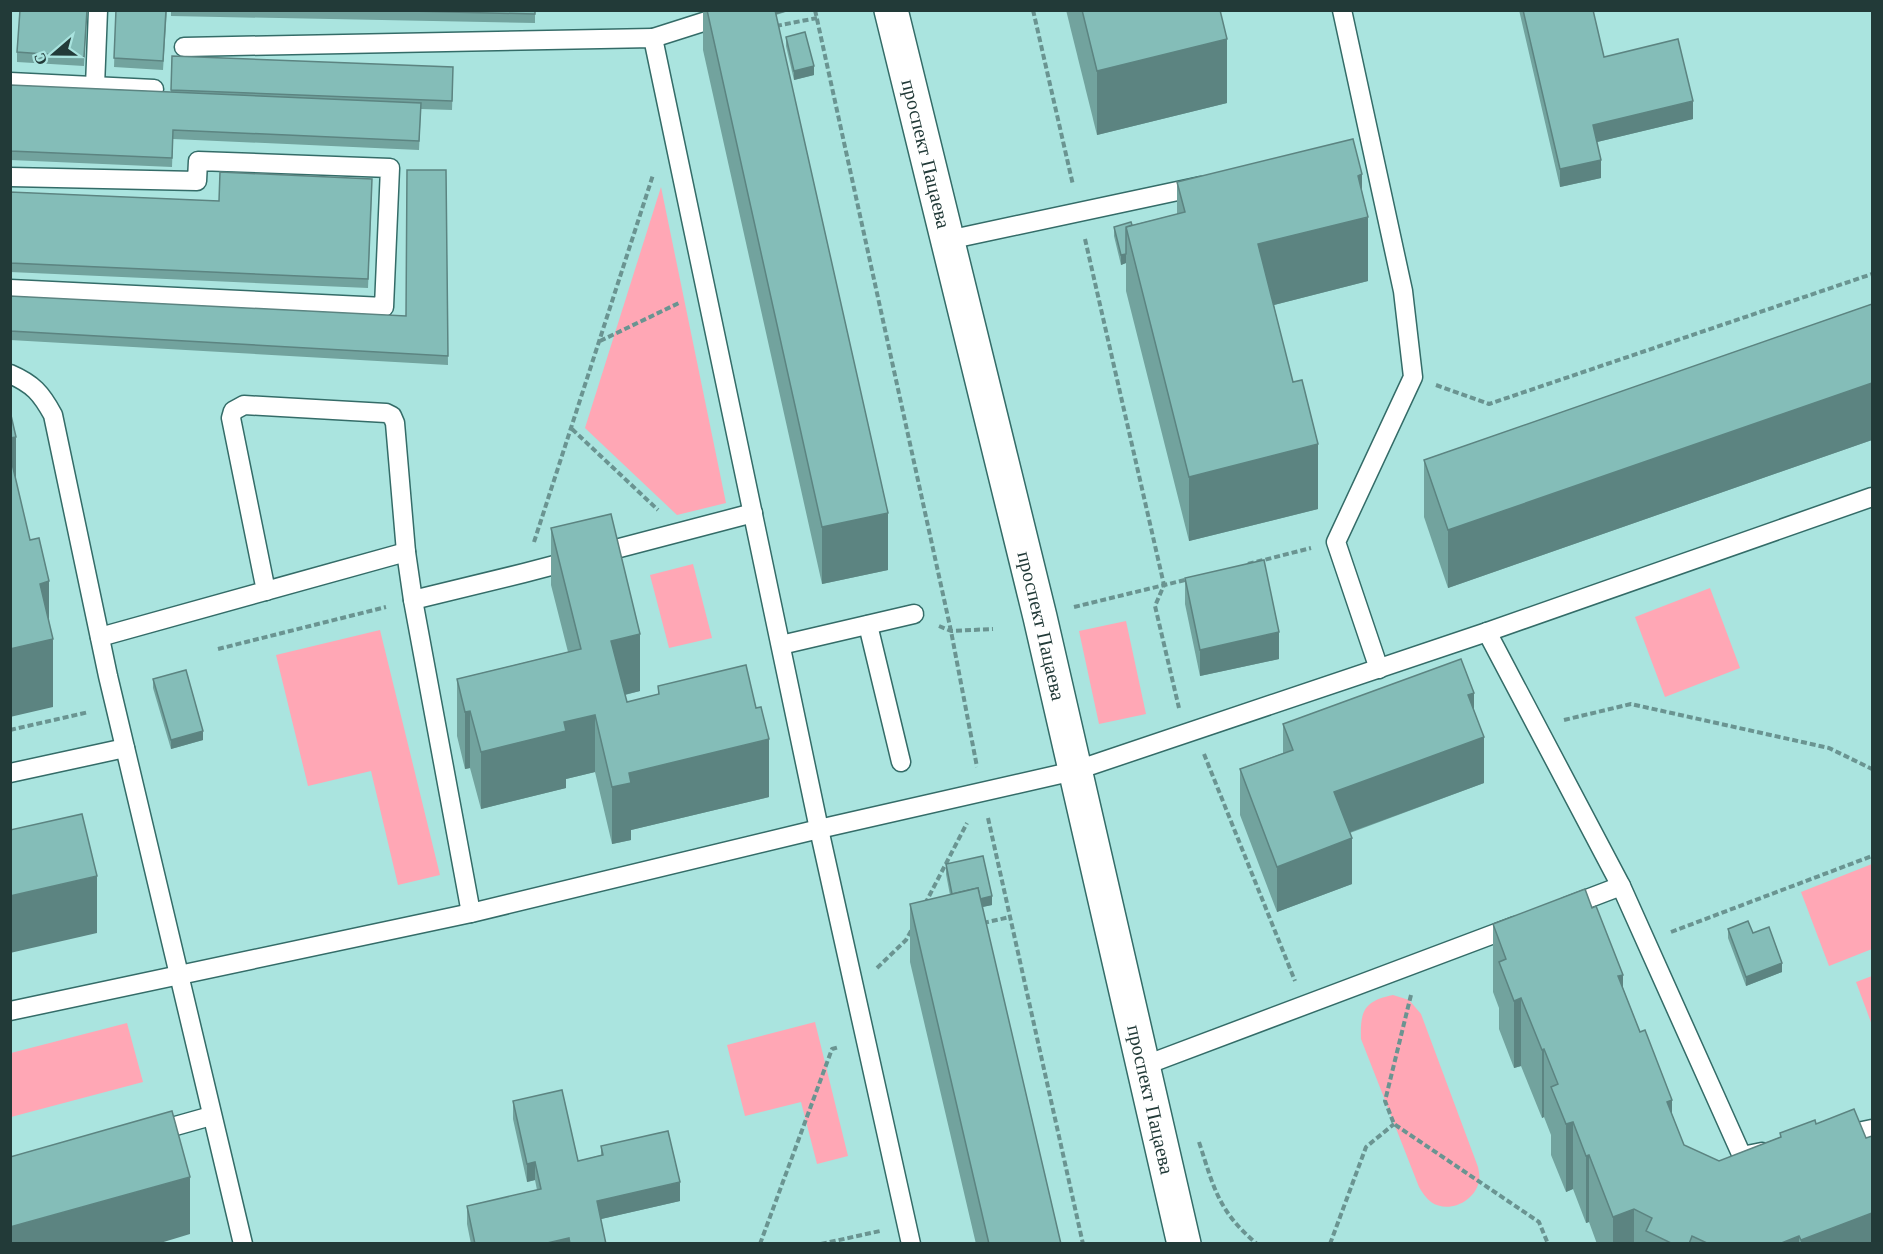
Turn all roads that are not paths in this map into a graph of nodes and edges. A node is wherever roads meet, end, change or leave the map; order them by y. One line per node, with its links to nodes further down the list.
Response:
1 (98, 10): 8 (lane)
2 (741, 10): 5 (lane)
3 (891, 10): 12 (main road, проспект Пацаева)
4 (1342, 10): 25 (lane)
5 (653, 38): 6 (lane); 16 (lane)
6 (184, 47)
7 (10, 82): 8 (lane)
8 (95, 86): 9 (lane)
9 (154, 89)
10 (10, 177): 13 (lane)
11 (1219, 183): 12 (lane)
12 (948, 240): 28 (main road, проспект Пацаева)
13 (10, 289)
14 (10, 375): 23 (lane)
15 (1872, 497): 22 (lane)
16 (753, 513): 19 (lane); 24 (lane)
17 (406, 552): 18 (lane); 18 (lane); 19 (lane)
18 (266, 591): 23 (lane)
19 (413, 600): 32 (lane)
20 (914, 614): 21 (lane)
21 (868, 625): 24 (lane); 27 (lane)
22 (1487, 632): 25 (lane); 31 (lane)
23 (100, 637): 26 (lane)
24 (781, 645): 30 (lane)
25 (1379, 669): 28 (lane)
26 (125, 748): 29 (lane); 33 (lane)
27 (901, 762)
28 (1074, 771): 30 (lane); 35 (main road, проспект Пацаева)
29 (10, 773)
30 (819, 829): 32 (lane); 42 (lane)
31 (1621, 886): 35 (lane); 40 (lane)
32 (471, 913): 33 (lane)
33 (178, 974): 34 (lane); 36 (lane)
34 (10, 1011)
35 (1143, 1066): 43 (main road, проспект Пацаева)
36 (211, 1116): 38 (lane); 41 (lane)
37 (1872, 1129): 39 (lane)
38 (133, 1138)
39 (1822, 1140)
40 (1782, 1148)
41 (243, 1244)
42 (911, 1244)
43 (1184, 1244)

